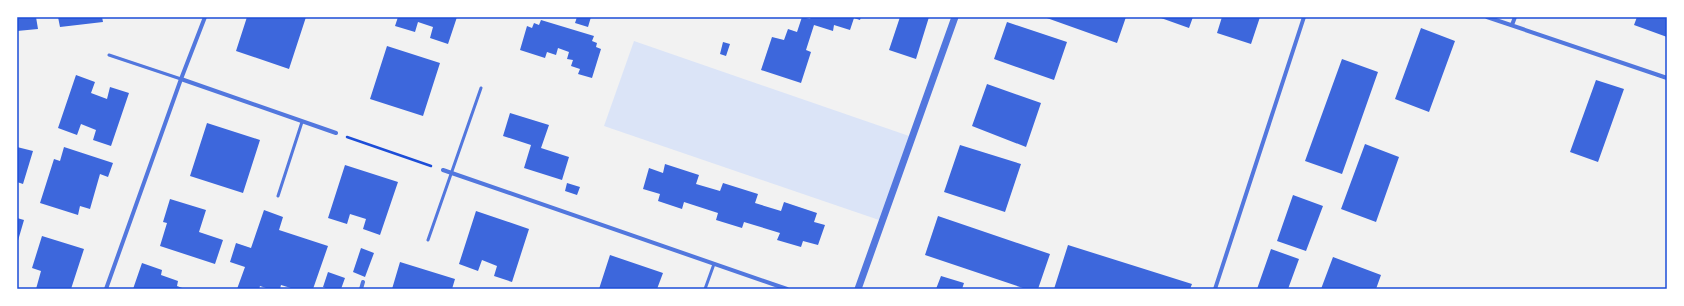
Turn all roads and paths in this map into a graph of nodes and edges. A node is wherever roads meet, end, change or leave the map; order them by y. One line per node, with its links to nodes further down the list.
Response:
1 (205, 17): 9 (street)
2 (955, 17): 23 (street)
3 (1304, 17): 24 (street)
4 (1487, 17): 6 (street)
5 (1515, 17): 6 (street)
6 (1512, 26): 8 (street)
7 (109, 55): 9 (lane)
8 (1667, 78)
9 (181, 79): 11 (street); 19 (street)
10 (481, 88): 14 (lane)
11 (302, 122): 12 (street); 15 (lane)
12 (336, 133): 13 (path)
13 (443, 170): 14 (street)
14 (452, 173): 16 (lane); 17 (street)
15 (278, 196)
16 (428, 240)
17 (714, 264): 21 (lane); 22 (street)
18 (363, 282): 20 (street)
19 (106, 289)
20 (360, 289)
21 (705, 289)
22 (787, 289)
23 (858, 289)
24 (1216, 289)

